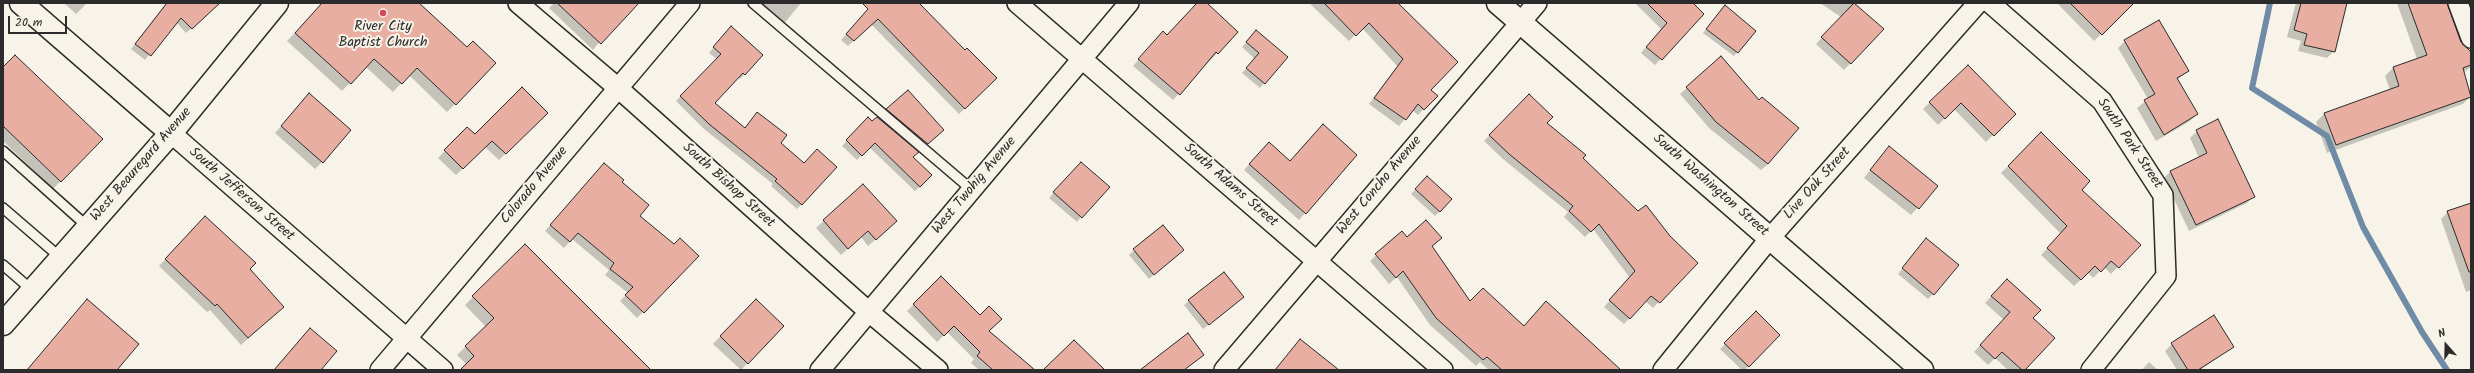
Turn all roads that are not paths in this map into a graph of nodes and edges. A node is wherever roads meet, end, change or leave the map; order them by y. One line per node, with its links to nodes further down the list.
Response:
1 (21, 3): 17 (street, South Jefferson Street)
2 (278, 3): 17 (street, West Beauregard Avenue)
3 (518, 3): 16 (street, South Bishop Street)
4 (690, 3): 16 (street, Colorado Avenue)
5 (753, 3): 19 (lane)
6 (1017, 3): 15 (street, South Adams Street)
7 (1129, 3): 15 (street, West Twohig Avenue)
8 (1498, 3): 13 (street, South Washington Street)
9 (1536, 3): 13 (street, West Concho Avenue)
10 (1978, 3): 22 (street, Live Oak Street)
11 (1990, 3): 38 (street, South Park Street)
12 (2458, 3): 14 (street)
13 (1520, 22): 22 (street, South Washington Street); 24 (street, West Concho Avenue)
14 (2471, 38)
15 (1082, 58): 19 (street, West Twohig Avenue); 24 (street, South Adams Street)
16 (618, 88): 27 (street, South Bishop Street); 29 (street, Colorado Avenue)
17 (171, 133): 21 (street, West Beauregard Avenue); 29 (street, South Jefferson Street)
18 (3, 152): 21 (lane)
19 (972, 190): 27 (street, West Twohig Avenue)
20 (3, 208): 23 (lane)
21 (88, 227): 23 (street, West Beauregard Avenue)
22 (1770, 238): 36 (street, Live Oak Street); 37 (street, South Washington Street)
23 (61, 258): 26 (street, West Beauregard Avenue)
24 (1316, 261): 34 (street, West Concho Avenue); 35 (street, South Adams Street)
25 (3, 265): 26 (lane)
26 (33, 291): 28 (street, West Beauregard Avenue)
27 (869, 312): 32 (street, West Twohig Avenue); 33 (street, South Bishop Street)
28 (3, 324)
29 (406, 340): 30 (street, Colorado Avenue); 31 (street, South Jefferson Street)
30 (380, 370)
31 (443, 370)
32 (820, 370)
33 (938, 370)
34 (1224, 370)
35 (1443, 370)
36 (1664, 370)
37 (1922, 370)
38 (2090, 370)

